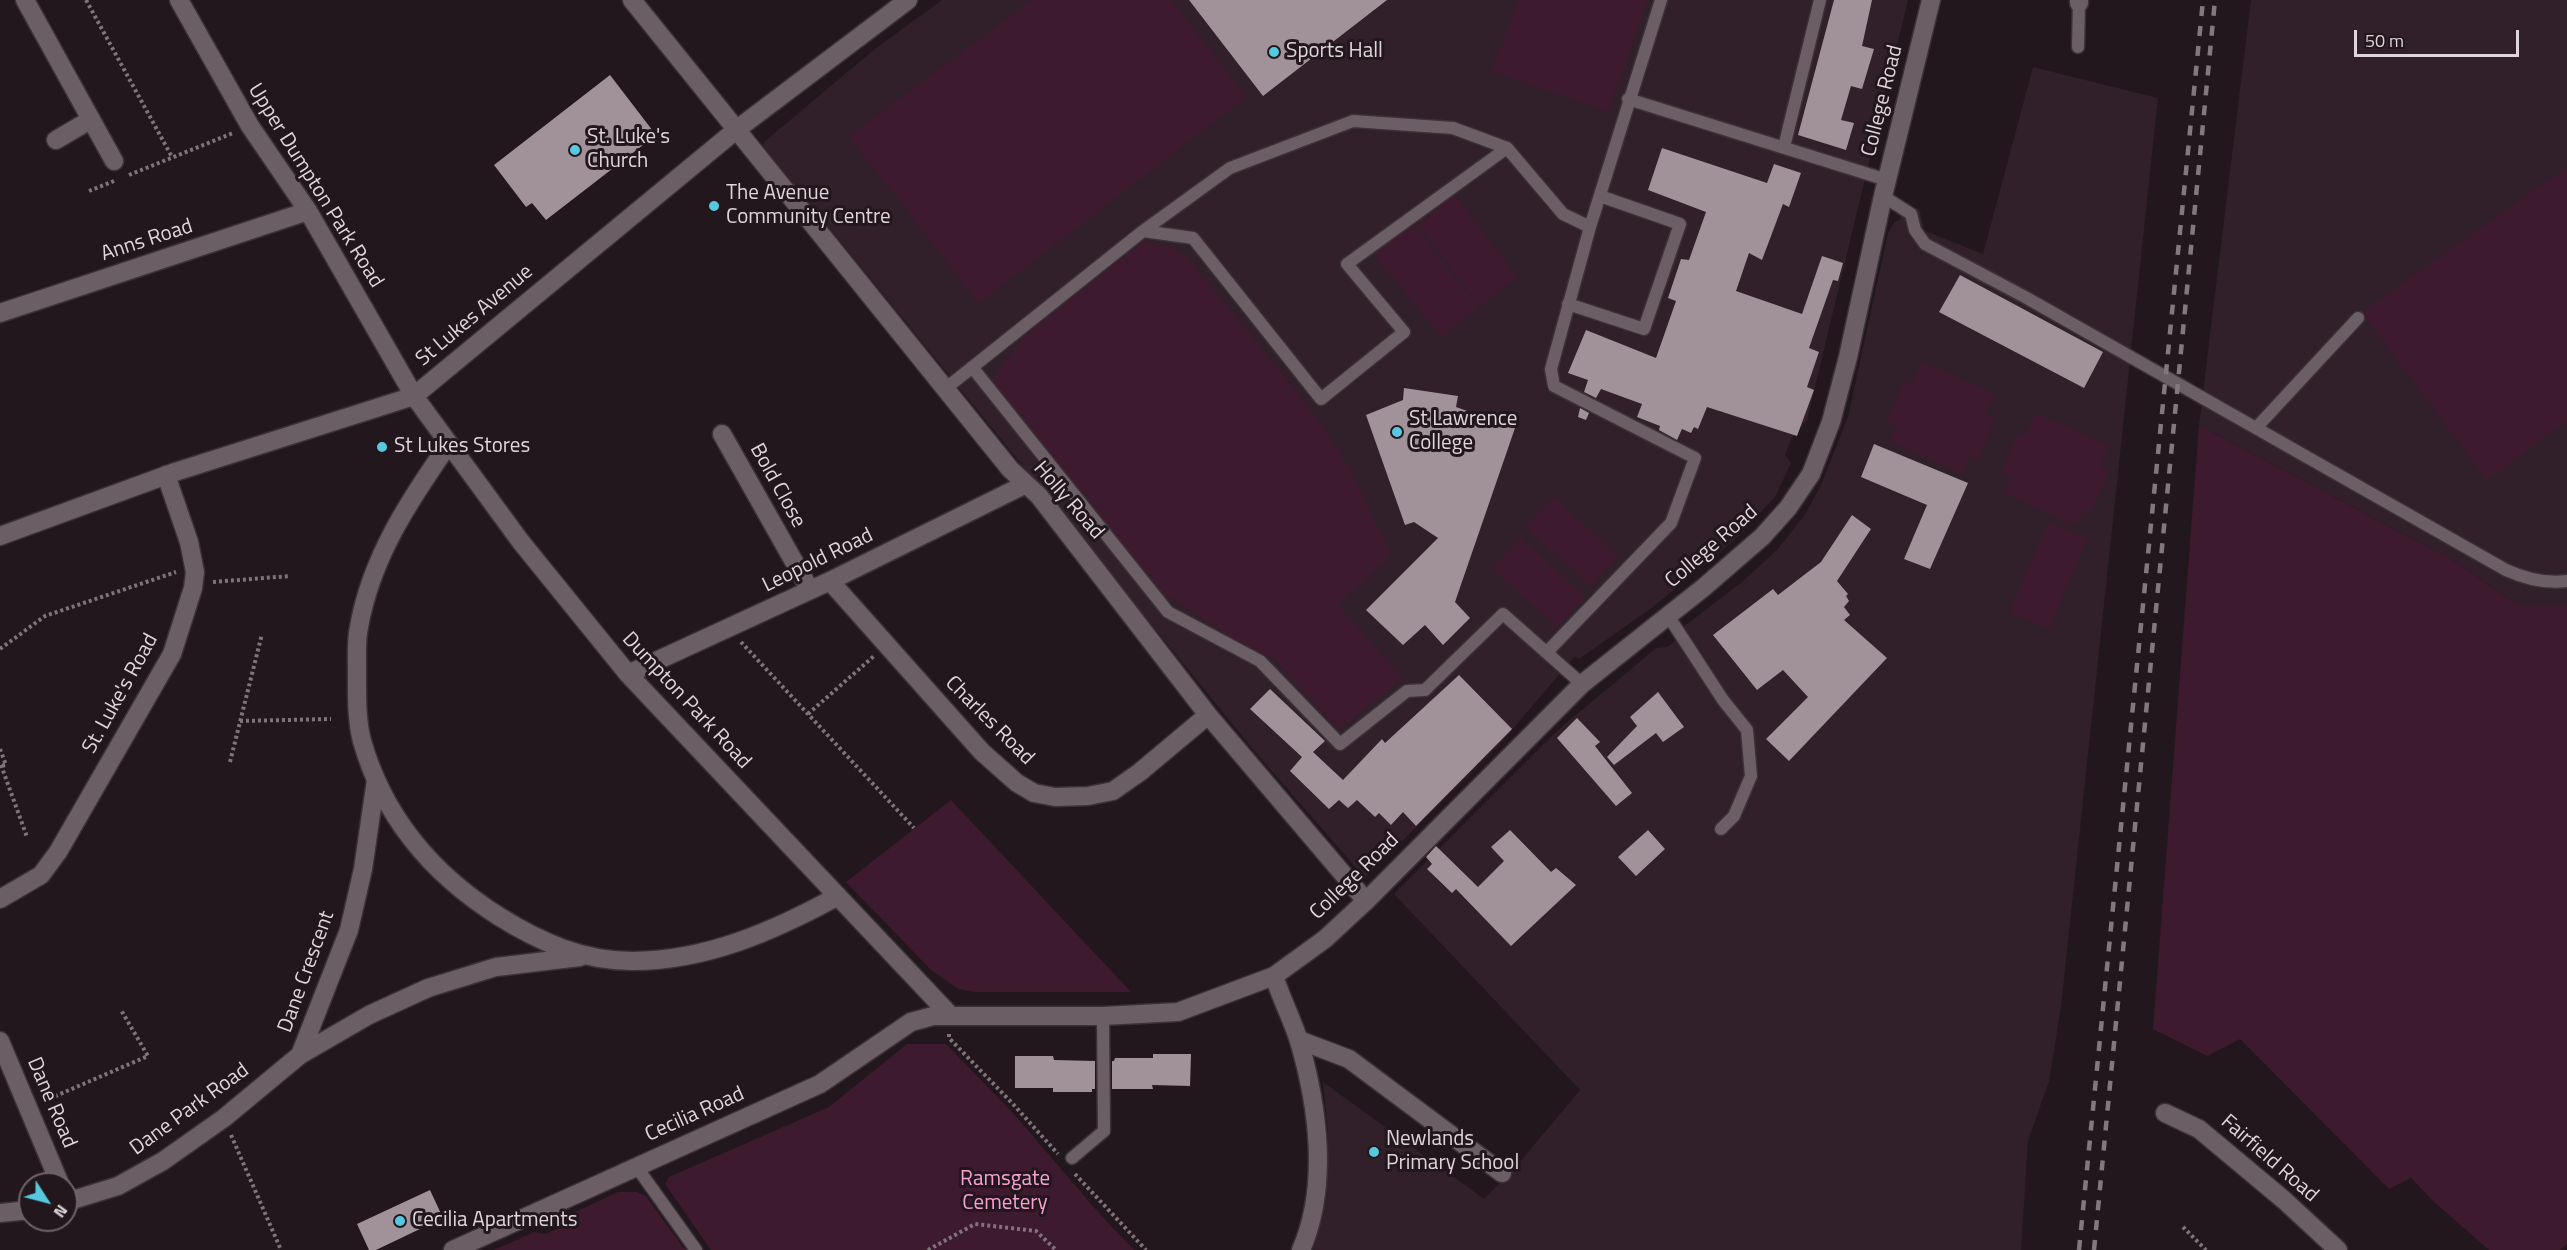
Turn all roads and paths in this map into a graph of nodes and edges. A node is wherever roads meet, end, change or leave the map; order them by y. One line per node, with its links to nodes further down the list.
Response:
1 (25, 0): 12 (street)
2 (86, 0): 18 (path)
3 (179, 0): 13 (street, Upper Dumpton Park Road)
4 (632, 0): 14 (street, Holly Road)
5 (908, 0): 14 (street, St Lukes Avenue)
6 (1661, 0): 11 (lane)
7 (1820, 0): 16 (lane)
8 (1932, 0): 20 (street, College Road)
9 (2079, 2): 10 (lane)
10 (2078, 46)
11 (1628, 99): 16 (lane); 22 (lane)
12 (90, 120): 15 (street); 19 (street)
13 (250, 126): 18 (path); 23 (street, Upper Dumpton Park Road)
14 (736, 130): 30 (street, Holly Road); 31 (street, St Lukes Avenue)
15 (56, 140)
16 (1784, 147): 20 (lane)
17 (1508, 148): 24 (lane); 25 (lane); 25 (lane)
18 (172, 158): 21 (path)
19 (114, 161)
20 (1885, 188): 32 (lane); 43 (street, College Road)
21 (89, 191)
22 (1600, 196): 24 (lane); 26 (lane)
23 (308, 211): 27 (street, Anns Road); 31 (street, Upper Dumpton Park Road)
24 (1590, 227): 26 (lane)
25 (1143, 231): 29 (lane)
26 (1568, 304): 48 (lane)
27 (0, 313)
28 (2358, 318): 32 (lane)
29 (972, 367): 30 (lane); 48 (lane)
30 (945, 388): 36 (street, Holly Road)
31 (414, 396): 34 (street, Dumpton Park Road); 35 (street, St Lukes Avenue)
32 (2256, 428): 41 (lane)
33 (722, 434): 42 (street, Bold Close)
34 (448, 444): 49 (street, Dumpton Park Road); 58 (street, Dane Crescent)
35 (166, 475): 37 (street, St Lukes Avenue); 38 (street)
36 (1026, 484): 40 (street, Leopold Road); 52 (street, Holly Road)
37 (0, 536)
38 (194, 574): 39 (path); 47 (path); 63 (street, St. Luke's Road)
39 (290, 576)
40 (830, 581): 42 (street, Leopold Road); 46 (street, Charles Road)
41 (2567, 581)
42 (810, 590): 44 (street, Leopold Road)
43 (1667, 614): 50 (street, College Road); 60 (lane)
44 (728, 628): 49 (street, Leopold Road); 51 (path)
45 (262, 634): 54 (path)
46 (885, 645): 51 (path); 52 (street, Charles Road)
47 (0, 650)
48 (1548, 652): 50 (lane)
49 (628, 674): 62 (street, Dumpton Park Road)
50 (1582, 684): 64 (street, College Road)
51 (808, 714): 59 (path)
52 (1208, 715): 64 (street, Holly Road)
53 (331, 719): 54 (path)
54 (240, 721): 56 (path)
55 (0, 749): 57 (path)
56 (230, 762)
57 (1, 766): 61 (path)
58 (376, 780): 65 (street, Dane Crescent); 72 (street, Dane Crescent)
59 (914, 828)
60 (1721, 829)
61 (27, 837)
62 (838, 896): 65 (street, Dane Crescent); 68 (street, Dumpton Park Road)
63 (0, 899)
64 (1366, 901): 66 (street, College Road)
65 (585, 956): 72 (street, Dane Crescent)
66 (1274, 976): 69 (street, College Road); 70 (street)
67 (121, 1010): 73 (path)
68 (950, 1015): 69 (street, College Road); 76 (path); 77 (street, Cecilia Road)
69 (1103, 1016): 76 (lane)
70 (1299, 1040): 80 (street); 91 (street)
71 (0, 1041): 73 (street, Dane Road)
72 (300, 1055): 75 (street, Dane Park Road)
73 (30, 1108): 78 (street, Dane Road)
74 (2165, 1113): 93 (street, Fairfield Road)
75 (224, 1118): 81 (street, Dane Park Road); 85 (path)
76 (1069, 1161)
77 (636, 1166): 86 (street, Cecilia Road); 87 (lane)
78 (55, 1172)
79 (1073, 1172): 90 (path)
80 (1502, 1173)
81 (78, 1197)
82 (18, 1211): 83 (street)
83 (0, 1213)
84 (2183, 1227): 92 (path)
85 (280, 1250)
86 (453, 1250)
87 (696, 1250)
88 (928, 1250): 89 (path)
89 (1056, 1250)
90 (1146, 1250)
91 (1300, 1250)
92 (2206, 1250)
93 (2338, 1250)

